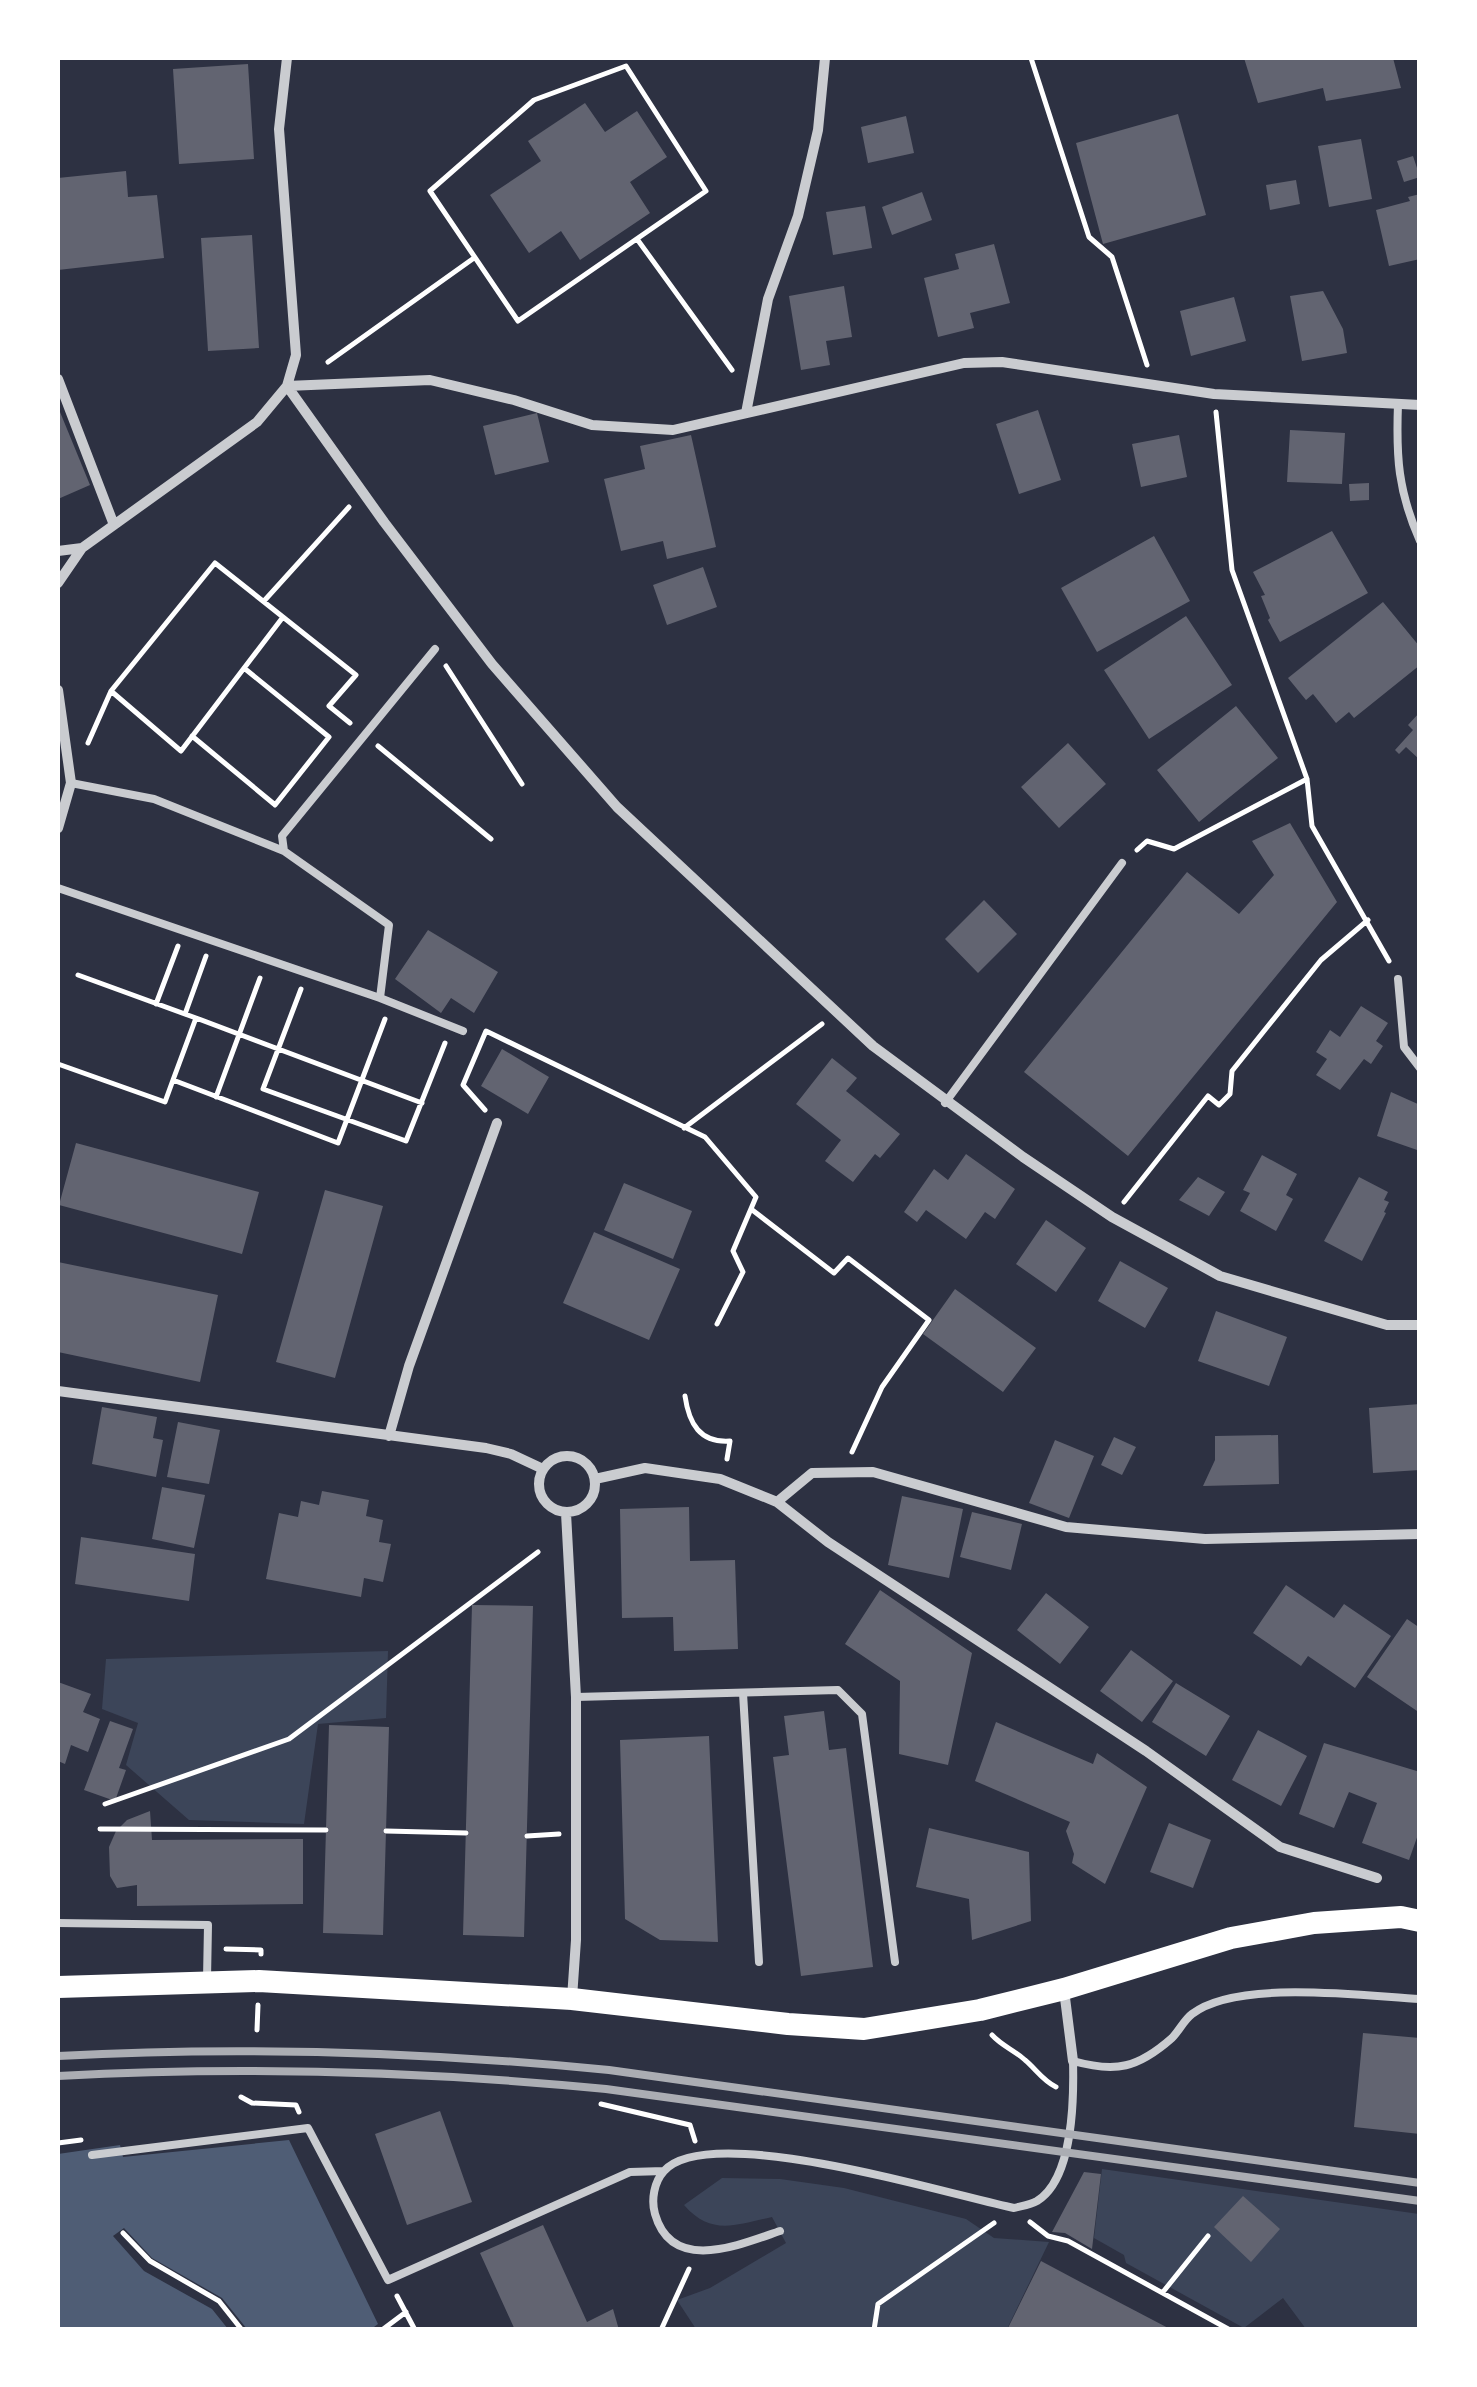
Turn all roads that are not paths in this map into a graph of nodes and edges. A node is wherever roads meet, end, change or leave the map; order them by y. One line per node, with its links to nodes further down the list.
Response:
1 (287, 58): 4 (street)
2 (825, 58): 7 (street)
3 (58, 379): 8 (street)
4 (286, 386): 7 (street); 8 (street); 25 (street)
5 (1398, 404): 6 (street); 7 (street); 9 (lane)
6 (1420, 405)
7 (746, 414)
8 (114, 526): 10 (street)
9 (1420, 541)
10 (82, 548): 11 (street); 12 (street)
11 (58, 551)
12 (58, 583)
13 (434, 650): 18 (lane)
14 (58, 690): 15 (street)
15 (62, 743): 16 (street)
16 (70, 783): 17 (street); 18 (lane)
17 (58, 828)
18 (284, 852): 22 (lane)
19 (1122, 863): 25 (lane)
20 (58, 888): 22 (lane)
21 (1398, 979): 24 (lane)
22 (380, 998): 23 (lane)
23 (464, 1032)
24 (1420, 1068)
25 (945, 1102): 27 (street)
26 (497, 1123): 29 (street)
27 (1420, 1325)
28 (58, 1391): 29 (street)
29 (389, 1436): 30 (street)
30 (543, 1469): 31 (street); 33 (street)
31 (595, 1479): 32 (street); 33 (street)
32 (776, 1502): 34 (street); 37 (street)
33 (566, 1513): 36 (street)
34 (1420, 1534)
35 (742, 1693): 36 (lane); 40 (lane); 41 (lane)
36 (576, 1697): 45 (street)
37 (1377, 1878)
38 (1420, 1920): 44 (main road)
39 (58, 1922): 42 (lane)
40 (759, 1962)
41 (895, 1962)
42 (207, 1983): 43 (main road); 45 (main road)
43 (58, 1987)
44 (1064, 1989): 45 (main road); 47 (street)
45 (572, 1999)
46 (1420, 1999): 47 (lane)
47 (1073, 2062): 49 (lane)
48 (92, 2155): 49 (lane)
49 (664, 2171): 50 (lane)
50 (780, 2231)

